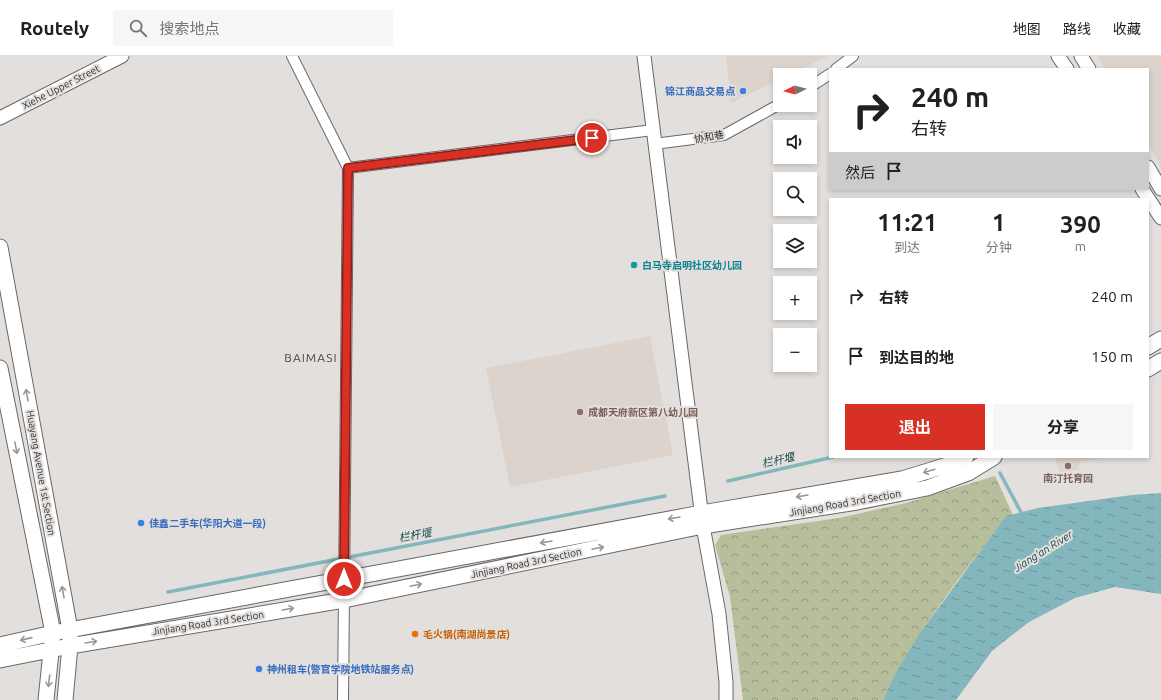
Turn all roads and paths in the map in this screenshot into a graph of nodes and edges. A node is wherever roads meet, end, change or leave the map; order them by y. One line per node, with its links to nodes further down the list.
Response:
1 (122, 56): 13 (street, Xiehe Upper Street)
2 (292, 56): 16 (street)
3 (644, 56): 14 (street)
4 (853, 56): 7 (street)
5 (1058, 56): 8 (street)
6 (1081, 56): 9 (street)
7 (837, 68)
8 (1065, 68)
9 (1088, 68)
10 (829, 75): 11 (street)
11 (817, 82)
12 (773, 108): 15 (street, 协和巷)
13 (0, 118)
14 (652, 130): 15 (street); 16 (street)
15 (654, 144): 29 (street)
16 (348, 168): 30 (street)
17 (1149, 170): 18 (street)
18 (1161, 189)
19 (1149, 200): 20 (street)
20 (1161, 218)
21 (0, 247): 32 (main road, Huayang Avenue 1st Section, one-way to 21)
22 (1161, 339): 23 (main road)
23 (1149, 346)
24 (1161, 362): 26 (main road)
25 (0, 368): 33 (main road, Huayang Avenue 1st Section, one-way to 33)
26 (1149, 368)
27 (964, 458): 29 (main road, Jinjiang Road 3rd Section, one-way to 29)
28 (992, 458): 29 (main road, Jinjiang Road 3rd Section)
29 (702, 520): 30 (main road, Jinjiang Road 3rd Section, one-way to 30); 31 (main road, Jinjiang Road 3rd Section, one-way to 29); 41 (street)
30 (344, 579): 31 (street); 32 (main road, Jinjiang Road 3rd Section)
31 (344, 600): 35 (main road, Jinjiang Road 3rd Section, one-way to 31); 40 (street)
32 (70, 630): 33 (main road, Jinjiang Road 3rd Section); 35 (main road, Huayang Avenue 1st Section)
33 (53, 633): 34 (main road, Jinjiang Road 3rd Section, one-way to 34); 36 (main road, Huayang Avenue 1st Section)
34 (0, 645)
35 (70, 646): 36 (main road, Jinjiang Road 3rd Section); 39 (main road, Huayang Avenue 1st Section)
36 (52, 649): 37 (main road, Jinjiang Road 3rd Section); 38 (main road, Huayang Avenue 1st Section, one-way to 38)
37 (0, 660)
38 (46, 700)
39 (65, 700)
40 (344, 700)
41 (726, 700)

